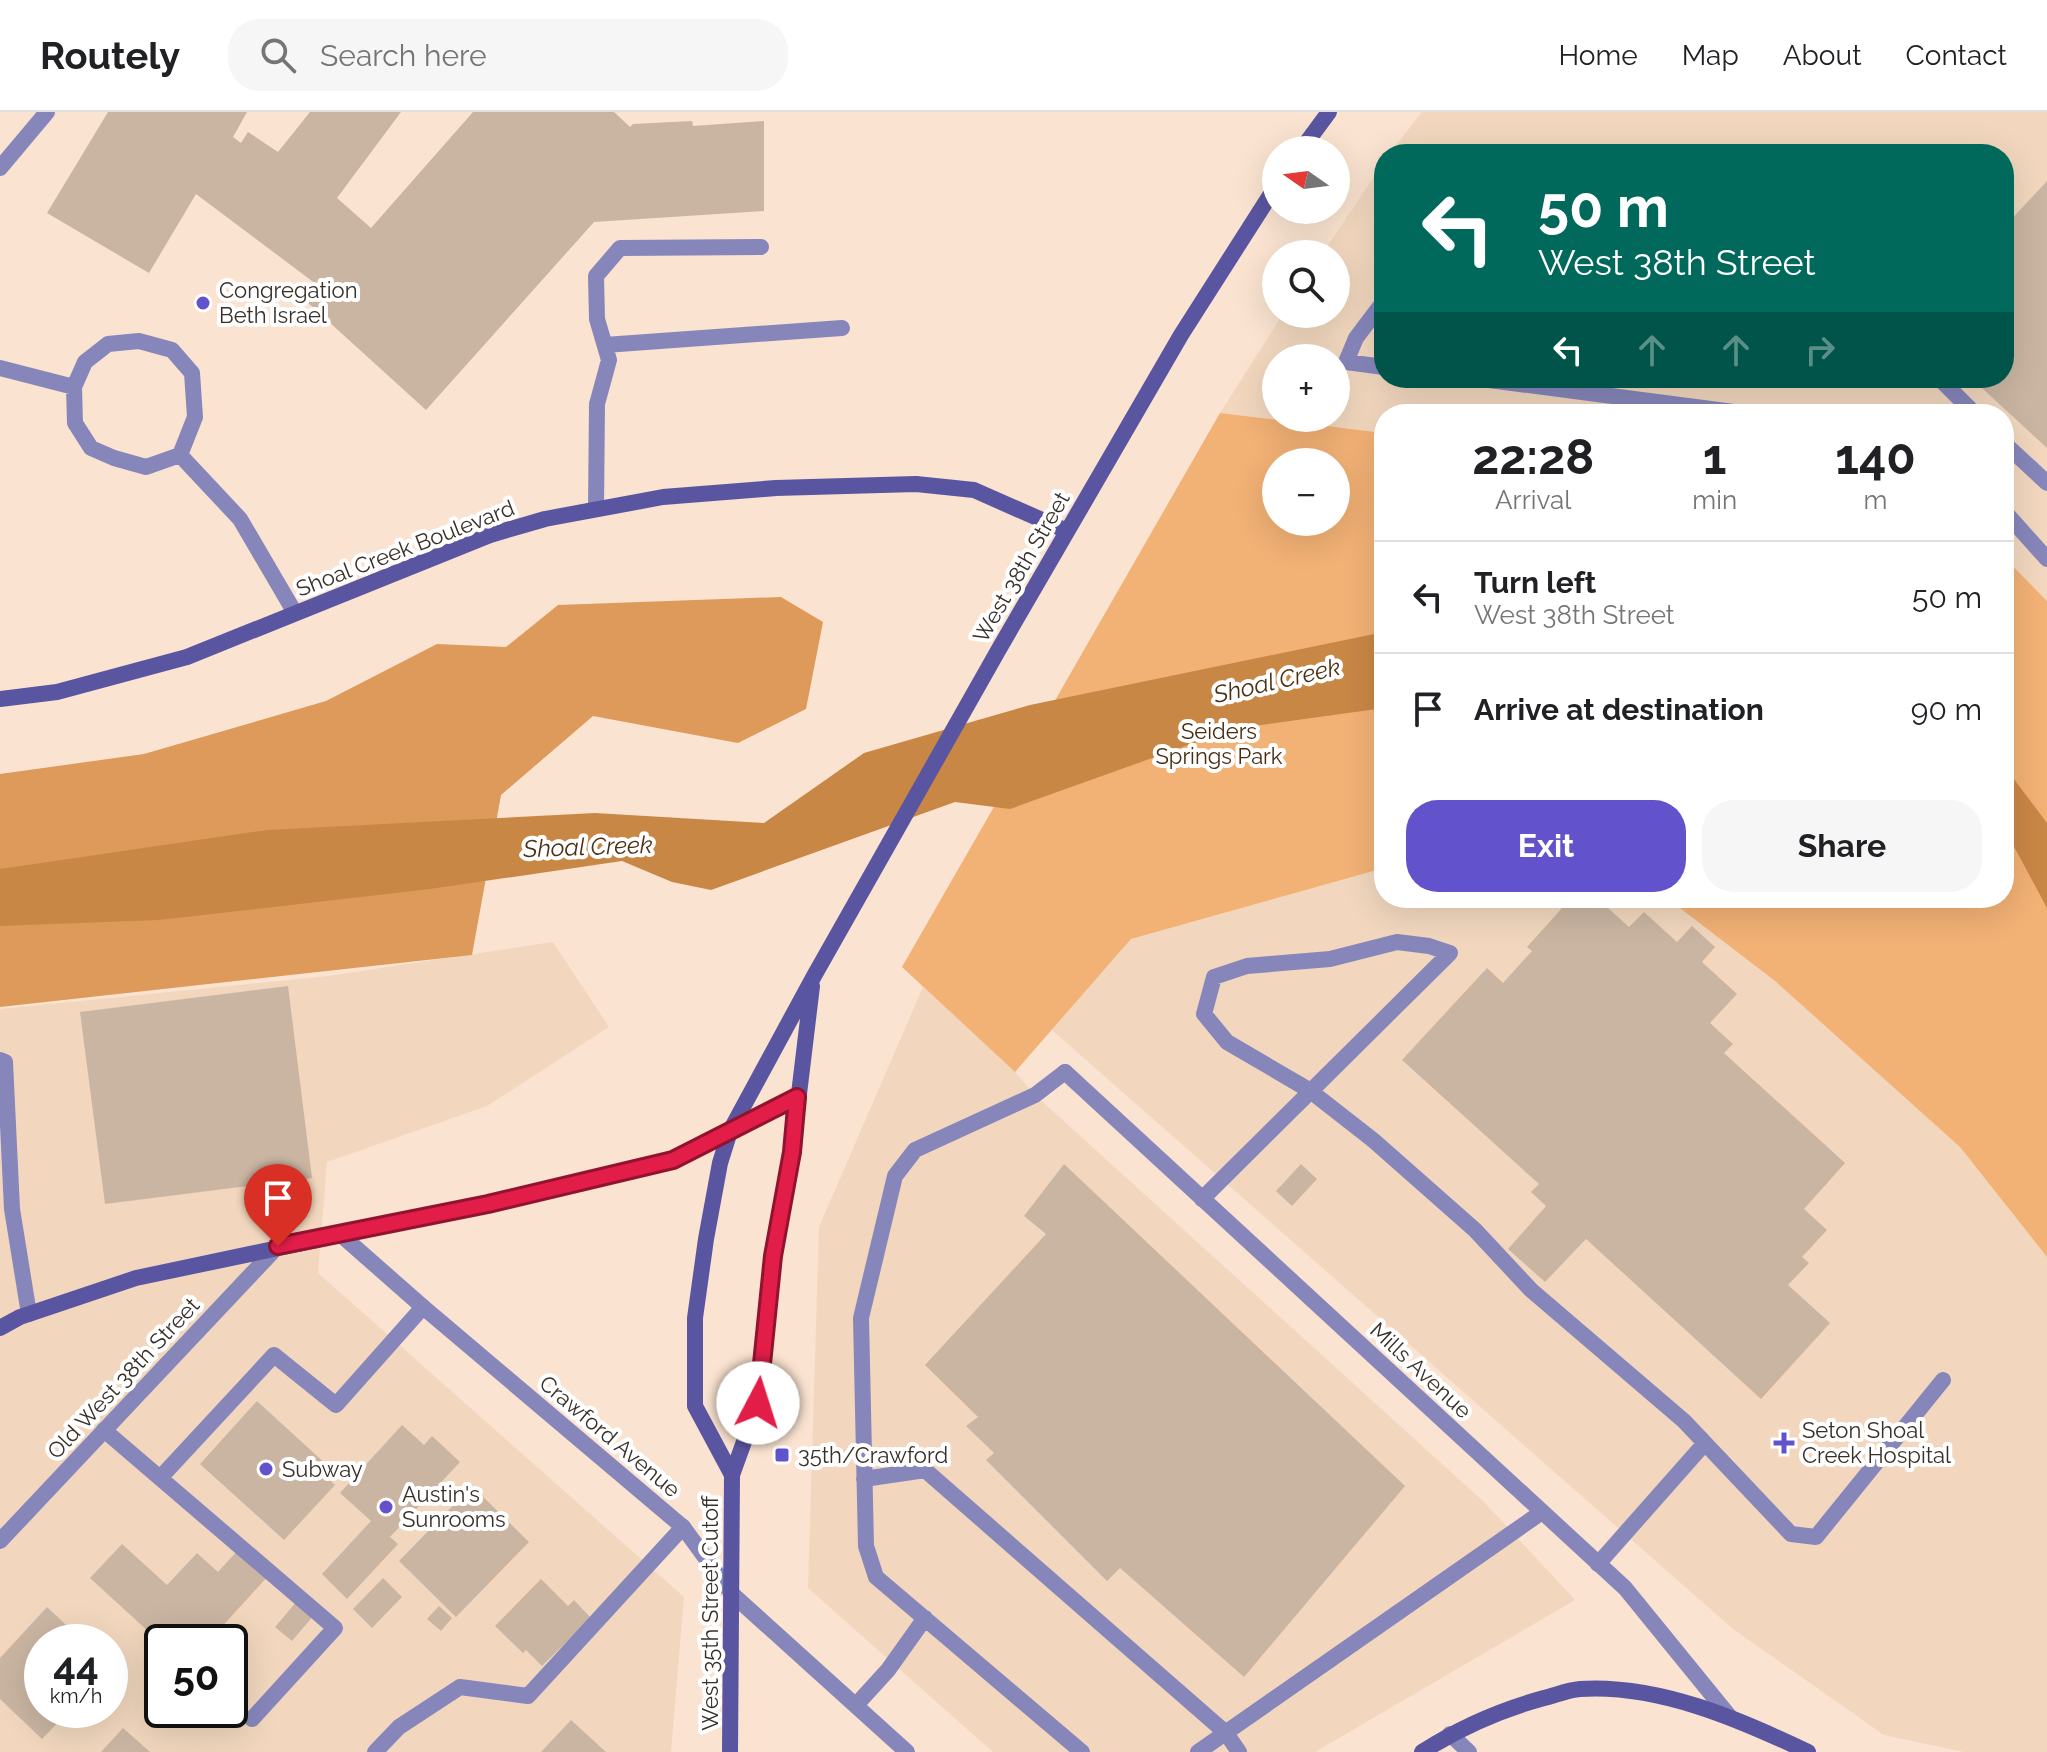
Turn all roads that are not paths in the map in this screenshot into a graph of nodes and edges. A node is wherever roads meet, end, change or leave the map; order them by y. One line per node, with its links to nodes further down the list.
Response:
1 (47, 112): 4 (street)
2 (1329, 112): 3 (street)
3 (1311, 136)
4 (0, 168)
5 (1262, 208): 24 (street, West 38th Street)
6 (761, 247): 9 (street)
7 (1374, 314): 10 (street)
8 (842, 328): 9 (street)
9 (605, 345): 22 (street)
10 (1374, 366)
11 (0, 368): 12 (street)
12 (74, 387): 20 (street); 20 (street)
13 (1545, 388): 16 (street)
14 (1598, 388): 16 (street)
15 (1949, 388): 18 (street)
16 (1594, 395): 17 (street)
17 (1667, 404)
18 (1965, 404)
19 (2014, 452): 21 (street)
20 (180, 455): 26 (street)
21 (2047, 483)
22 (596, 509): 24 (street, Shoal Creek Boulevard); 26 (street, Shoal Creek Boulevard)
23 (2014, 522): 25 (street)
24 (1067, 531): 28 (street, West 38th Street)
25 (2047, 559)
26 (295, 613): 27 (street, Shoal Creek Boulevard)
27 (0, 699)
28 (814, 976): 31 (street, West 35th Street Cutoff); 32 (street, West 35th Street Cutoff)
29 (0, 1060): 37 (street)
30 (1309, 1090): 30 (street); 33 (street); 41 (street)
31 (797, 1097): 32 (street); 42 (street, West 35th Street Cutoff)
32 (730, 1131): 34 (street); 42 (street, West 35th Street Cutoff)
33 (1202, 1199): 44 (street, Mills Avenue); 45 (street, Mills Avenue)
34 (340, 1234): 35 (street); 36 (street, Crawford Avenue)
35 (278, 1246): 37 (street); 40 (street, Old West 38th Street)
36 (423, 1307): 43 (street); 46 (street, Crawford Avenue)
37 (29, 1314): 38 (street)
38 (0, 1328)
39 (1943, 1380): 41 (street)
40 (104, 1430): 43 (street); 47 (street, Old West 38th Street)
41 (1705, 1443): 48 (street)
42 (732, 1475): 49 (street, West 35th Street Cutoff)
43 (160, 1478): 53 (street)
44 (864, 1479): 50 (street); 54 (street)
45 (1542, 1512): 48 (street, Mills Avenue); 54 (street)
46 (683, 1527): 49 (street, Crawford Avenue); 56 (street)
47 (0, 1541)
48 (1598, 1564): 52 (street, Mills Avenue)
49 (732, 1594): 51 (street, Crawford Avenue); 57 (street, West 35th Street Cutoff)
50 (925, 1618): 51 (street); 59 (street)
51 (857, 1704): 58 (street, Crawford Avenue)
52 (1730, 1717): 55 (street); 64 (street)
53 (252, 1719)
54 (1226, 1733): 60 (street); 61 (street)
55 (1450, 1734): 62 (street); 63 (street)
56 (375, 1752)
57 (730, 1752)
58 (907, 1752)
59 (1082, 1752)
60 (1198, 1752)
61 (1239, 1752)
62 (1422, 1752)
63 (1469, 1752)
64 (1808, 1752)

